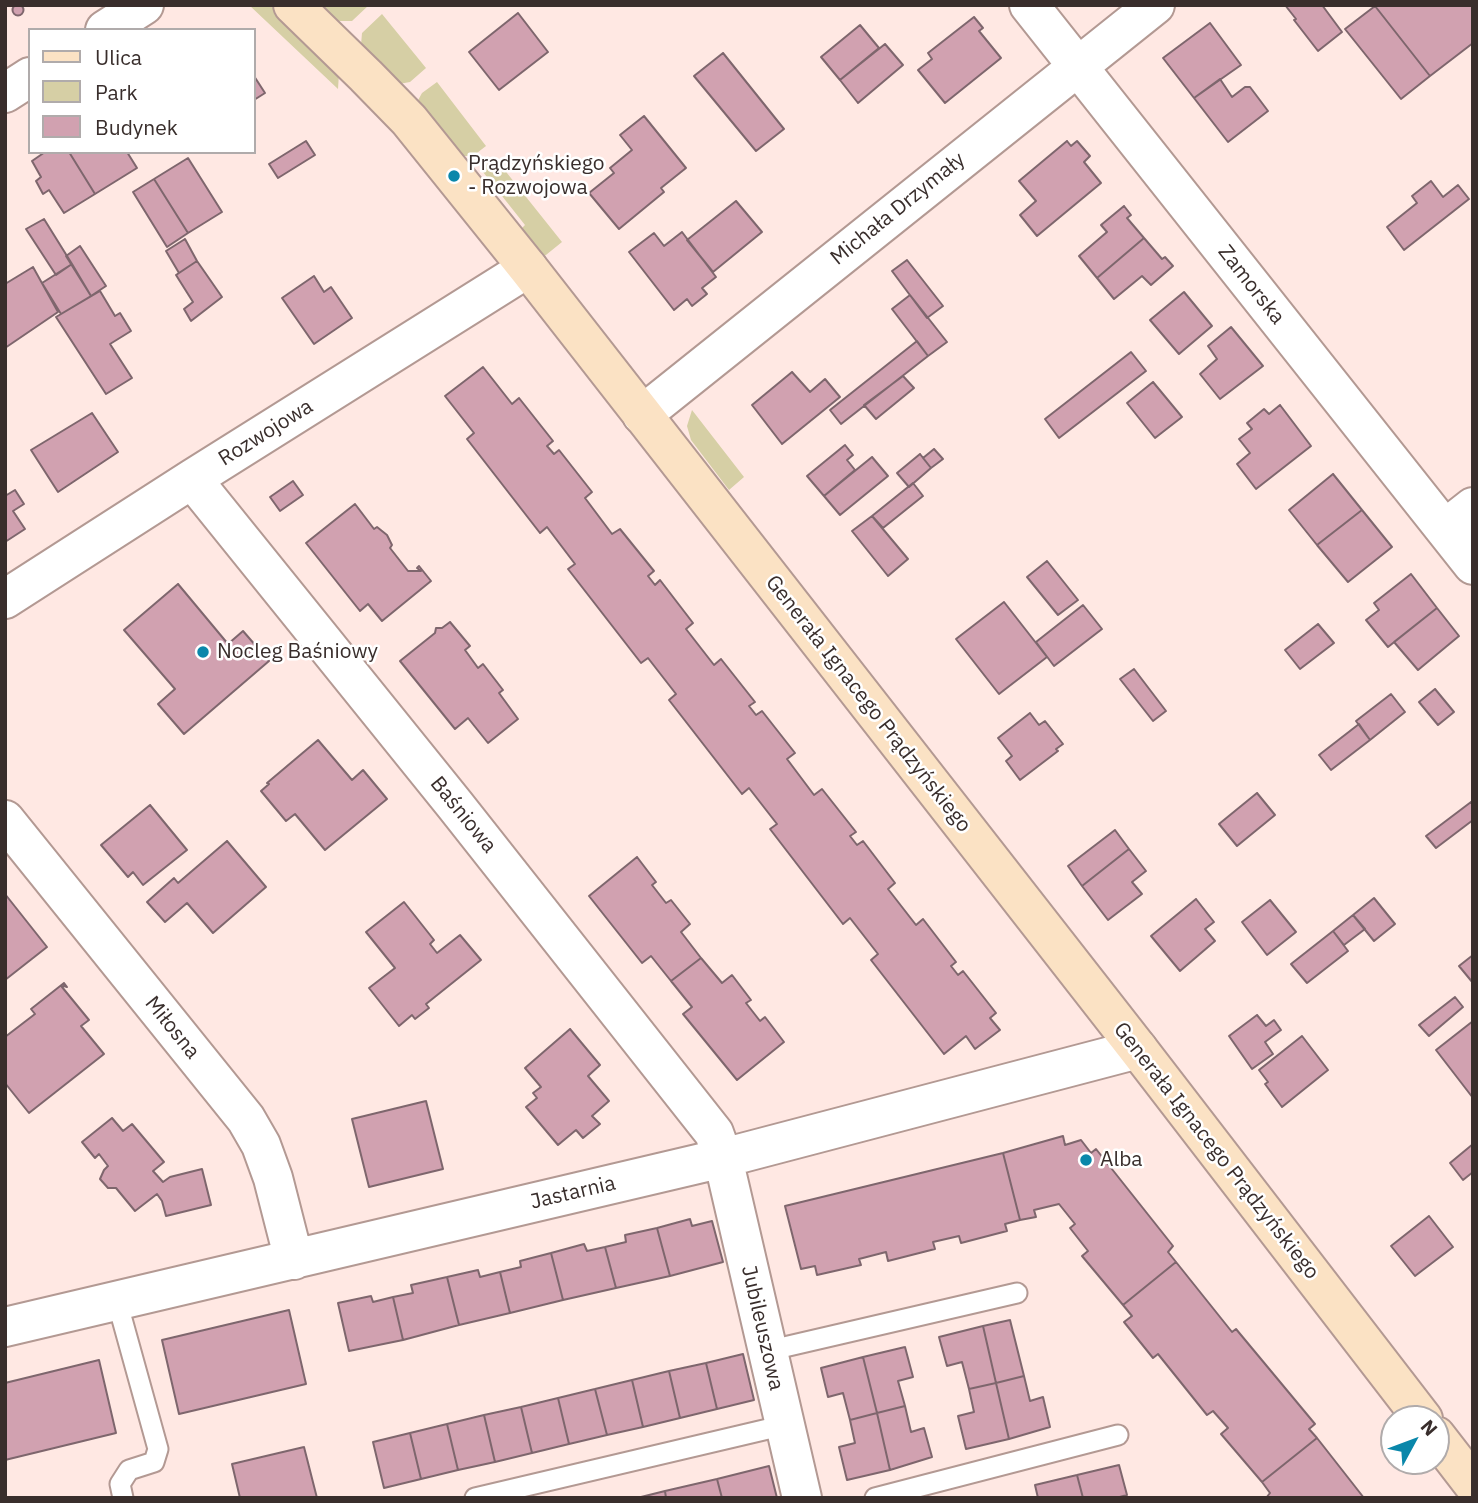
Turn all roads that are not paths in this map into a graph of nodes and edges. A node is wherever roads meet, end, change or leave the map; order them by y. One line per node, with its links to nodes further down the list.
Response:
1 (144, 5): 5 (street)
2 (293, 5): 9 (street, Generała Ignacego Prądzyńskiego)
3 (1029, 5): 6 (street, Zamorska)
4 (1156, 5): 6 (street, Michała Drzymały)
5 (108, 28)
6 (1078, 66): 10 (street, Michała Drzymały); 12 (street, Zamorska)
7 (28, 78): 8 (street)
8 (5, 93)
9 (528, 268): 10 (street, Generała Ignacego Prądzyńskiego); 11 (street, Rozwojowa)
10 (642, 415): 16 (street, Generała Ignacego Prądzyńskiego)
11 (192, 480): 14 (street, Rozwojowa); 17 (street, Baśniowa)
12 (1459, 518): 13 (street, Zamorska)
13 (1473, 565)
14 (5, 599)
15 (5, 820): 18 (street, Miłosna)
16 (1138, 1049): 17 (street, Jastarnia); 23 (street, Generała Ignacego Prądzyńskiego)
17 (723, 1158): 18 (street, Jastarnia); 22 (street, Jubileuszowa)
18 (293, 1260): 20 (street, Jastarnia)
19 (1017, 1293): 22 (lane)
20 (117, 1301): 21 (street, Jastarnia); 28 (lane)
21 (5, 1327)
22 (767, 1351): 24 (street, Jubileuszowa)
23 (1412, 1405)
24 (785, 1425): 29 (lane); 30 (street, Jubileuszowa)
25 (1118, 1435): 31 (lane)
26 (1450, 1454): 27 (street)
27 (1473, 1484)
28 (123, 1498)
29 (475, 1498)
30 (803, 1498)
31 (875, 1498)

